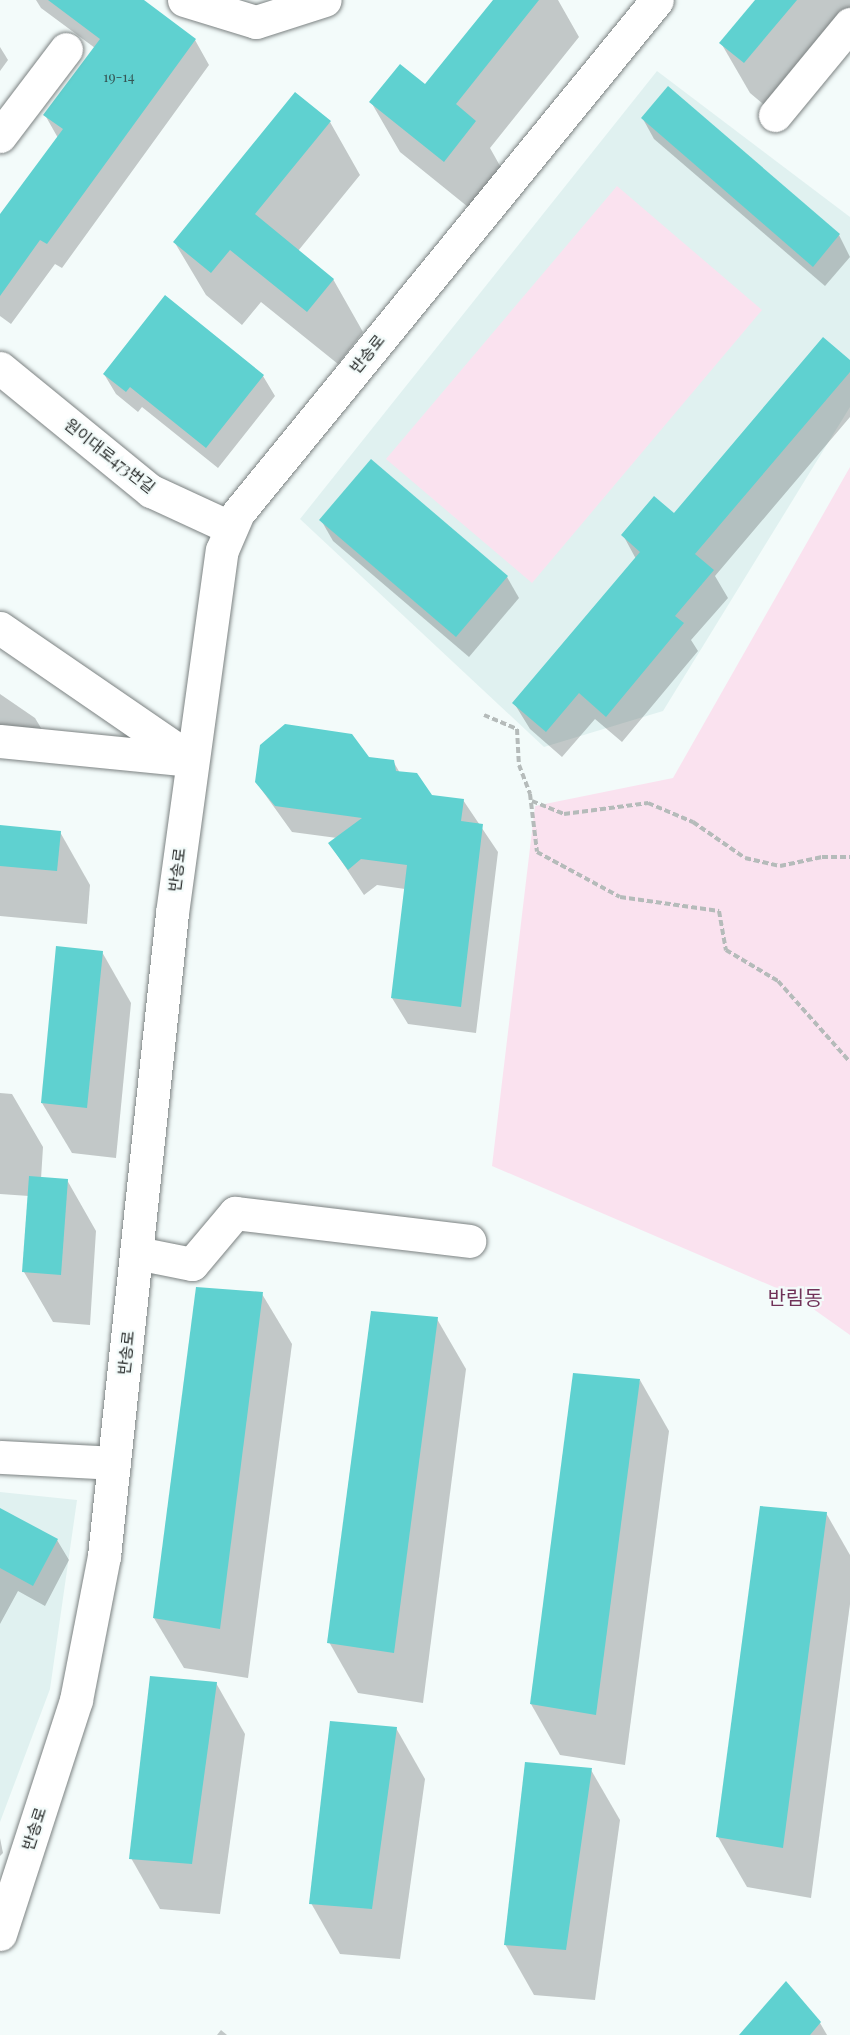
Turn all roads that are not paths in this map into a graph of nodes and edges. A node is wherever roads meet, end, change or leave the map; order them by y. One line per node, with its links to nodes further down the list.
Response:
1 (184, 0): 2 (street)
2 (325, 0)
3 (657, 0): 9 (street, 반송로)
4 (850, 24): 6 (street)
5 (66, 49): 7 (street)
6 (775, 115)
7 (0, 136)
8 (0, 368): 9 (street, 원이대로473번길)
9 (231, 528): 12 (street, 반송로)
10 (0, 628): 12 (street)
11 (0, 741): 12 (street)
12 (192, 760): 14 (street, 반송로)
13 (469, 1241): 14 (street)
14 (137, 1253): 16 (street, 반송로)
15 (0, 1457): 16 (street)
16 (114, 1463): 17 (street, 반송로)
17 (0, 1934)

